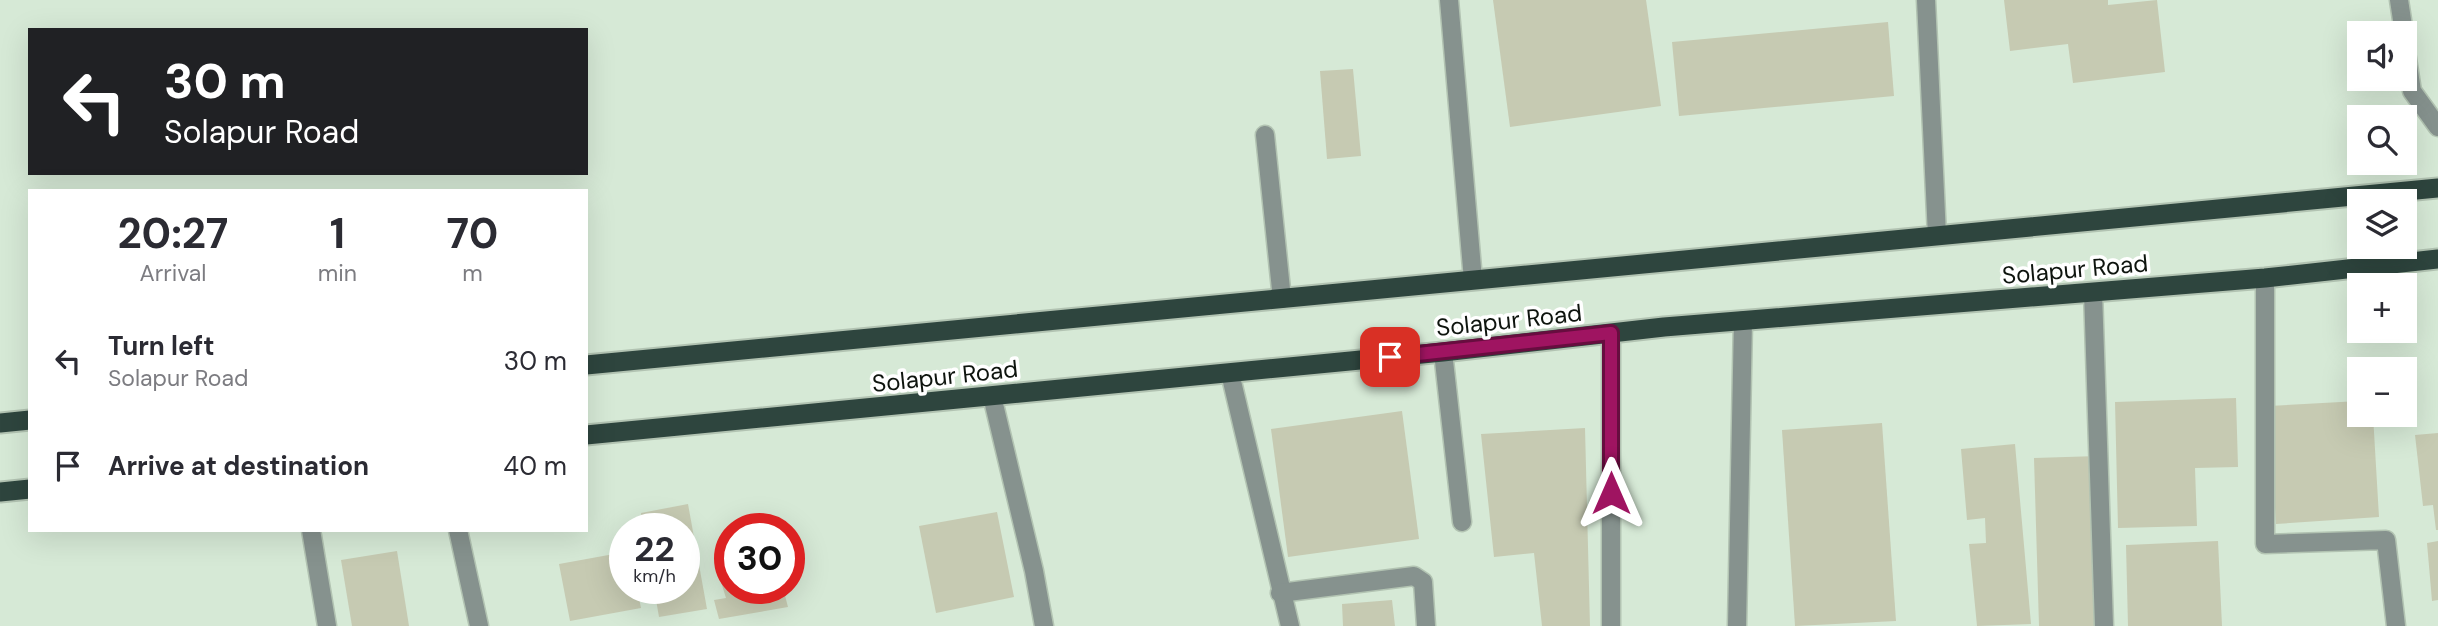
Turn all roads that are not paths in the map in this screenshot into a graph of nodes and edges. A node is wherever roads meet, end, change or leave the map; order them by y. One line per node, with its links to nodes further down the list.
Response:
1 (1449, 0): 12 (street)
2 (1926, 0): 9 (street)
3 (2399, 0): 4 (street)
4 (2402, 21)
5 (2412, 91): 6 (street)
6 (2438, 127)
7 (1265, 135): 14 (street)
8 (2438, 188): 9 (highway, Solapur Road)
9 (1937, 236): 12 (highway, Solapur Road)
10 (2438, 259): 11 (highway, Solapur Road)
11 (2265, 278): 13 (highway, Solapur Road); 38 (street)
12 (1473, 280): 14 (highway, Solapur Road)
13 (2093, 292): 15 (highway, Solapur Road); 37 (street)
14 (1282, 299): 18 (highway, Solapur Road)
15 (1744, 320): 16 (highway, Solapur Road); 36 (street)
16 (1611, 333): 17 (highway, Solapur Road); 35 (street)
17 (1443, 352): 19 (highway, Solapur Road); 26 (street)
18 (588, 365)
19 (1230, 373): 20 (highway, Solapur Road); 29 (street)
20 (992, 396): 23 (highway, Solapur Road); 32 (street)
21 (28, 420): 22 (highway)
22 (0, 423)
23 (588, 435)
24 (28, 489): 25 (highway)
25 (0, 492)
26 (1462, 522)
27 (311, 532): 30 (street)
28 (458, 532): 31 (street)
29 (1280, 593): 33 (street); 34 (street)
30 (327, 626)
31 (480, 626)
32 (1044, 626)
33 (1290, 626)
34 (1426, 626)
35 (1611, 626)
36 (1737, 626)
37 (2105, 626)
38 (2396, 626)

